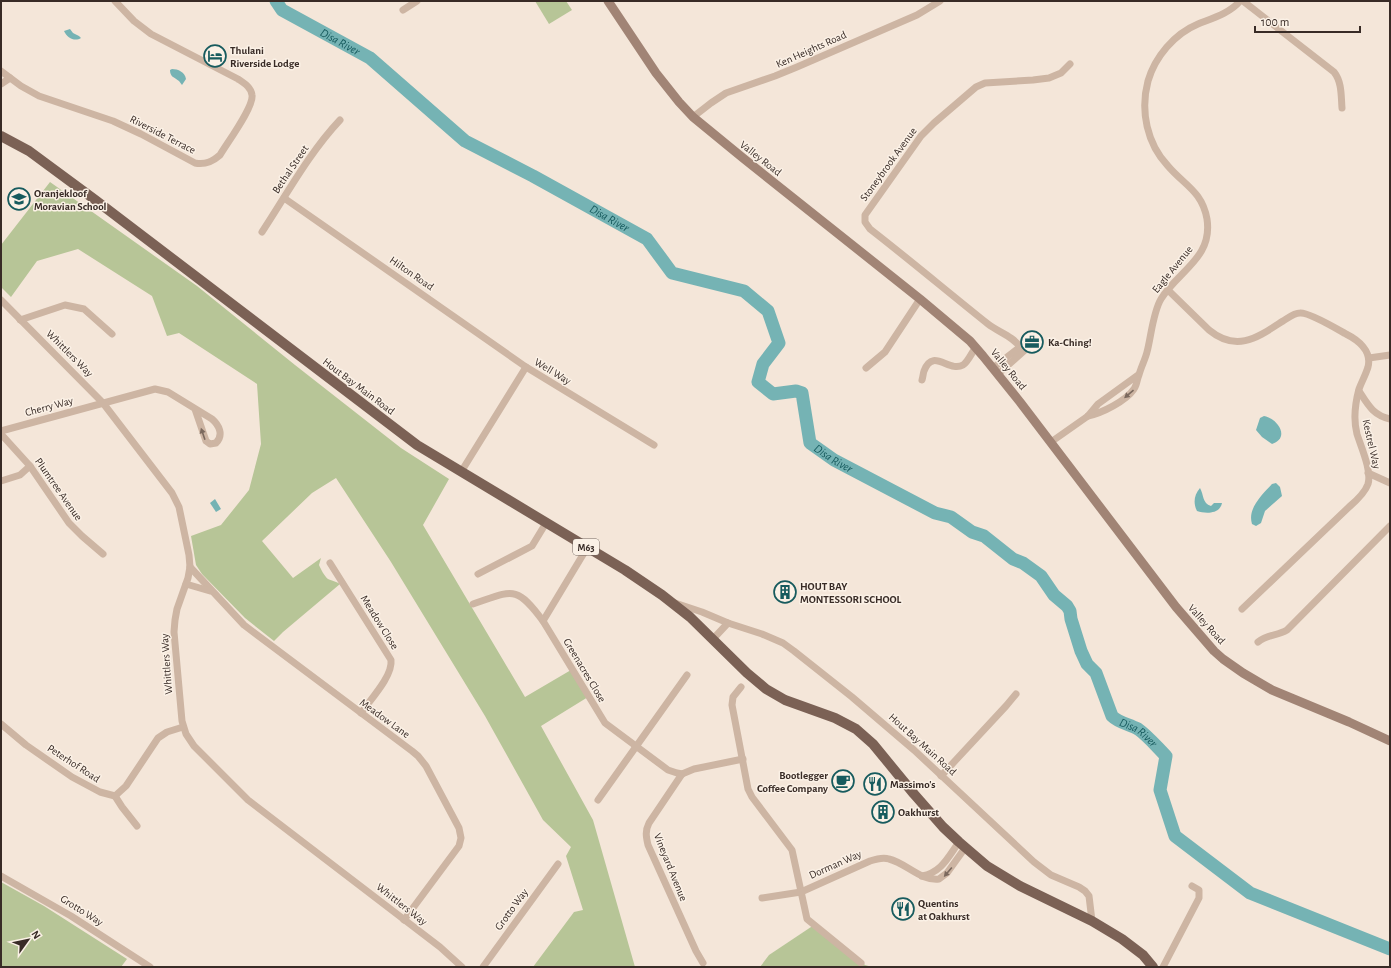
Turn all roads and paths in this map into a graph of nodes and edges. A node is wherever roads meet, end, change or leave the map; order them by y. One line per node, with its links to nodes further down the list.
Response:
1 (114, 1): 10 (street, Riverside Terrace)
2 (417, 1): 7 (street)
3 (608, 1): 13 (street, Valley Road)
4 (940, 1): 13 (street, Ken Heights Road)
5 (1240, 1): 18 (street, Eagle Avenue)
6 (1243, 1): 12 (street)
7 (403, 10)
8 (1070, 64): 28 (street, Stoneybrook Avenue)
9 (1, 71): 10 (street, Riverside Terrace)
10 (10, 78): 11 (street)
11 (1, 84)
12 (1342, 108)
13 (693, 117): 19 (street, Valley Road)
14 (340, 120): 16 (street, Bethal Street)
15 (1, 136): 38 (main road, Hout Bay Main Road / M63)
16 (284, 198): 17 (street, Bethal Street); 26 (street, Hilton Road)
17 (262, 232)
18 (1168, 290): 25 (street); 35 (street, Eagle Avenue)
19 (920, 299): 23 (street, Valley Road); 27 (street)
20 (1, 300): 21 (street, Whittlers Way)
21 (20, 320): 22 (street); 31 (street, Whittlers Way)
22 (112, 334)
23 (976, 347): 28 (street, Valley Road); 29 (street)
24 (1390, 355): 25 (street)
25 (1369, 358): 30 (street, Kestrel Way)
26 (526, 367): 36 (street, Well Way); 38 (street, Well Way)
27 (866, 368)
28 (995, 371): 35 (street, Valley Road)
29 (922, 380)
30 (1359, 391): 33 (street); 39 (street, Kestrel Way)
31 (103, 403): 32 (street, Cherry Way); 34 (street, Cherry Way); 47 (street, Whittlers Way)
32 (195, 409): 32 (street, Cherry Way, one-way to 32)
33 (1390, 419)
34 (1, 432): 37 (street, Plumtree Avenue)
35 (1051, 442): 64 (street, Valley Road)
36 (654, 445)
37 (30, 466): 40 (street); 45 (street, Plumtree Avenue)
38 (461, 472): 42 (main road, Hout Bay Main Road / M63)
39 (1368, 473): 41 (street); 53 (street, Kestrel Way)
40 (1, 481)
41 (1390, 483)
42 (546, 523): 44 (main road, Hout Bay Main Road / M63); 48 (street)
43 (1390, 526): 57 (street)
44 (587, 548): 51 (main road, Hout Bay Main Road / M63); 54 (street)
45 (103, 554)
46 (330, 563): 61 (street, Meadow Close)
47 (190, 567): 49 (street, Whittlers Way); 50 (street)
48 (478, 574)
49 (186, 584): 50 (street, Meadow Lane); 63 (street, Whittlers Way)
50 (210, 591): 61 (street, Meadow Lane)
51 (672, 602): 55 (street, Hout Bay Main Road); 56 (main road, Hout Bay Main Road / M63)
52 (473, 604): 54 (street, Greenacres Close)
53 (1242, 609)
54 (543, 621): 65 (street, Greenacres Close)
55 (728, 623): 56 (street); 68 (street, Hout Bay Main Road)
56 (713, 639): 72 (main road, Hout Bay Main Road / M63)
57 (1258, 642)
58 (687, 675): 65 (street)
59 (741, 687): 66 (street)
60 (1016, 694): 68 (street)
61 (360, 713): 78 (street, Meadow Lane)
62 (1, 724): 69 (street, Peterhof Road)
63 (183, 727): 69 (street); 78 (street, Whittlers Way)
64 (1390, 741)
65 (636, 747): 67 (street, Greenacres Close); 70 (street)
66 (742, 760): 67 (street); 76 (street)
67 (682, 774): 80 (street, Vineyard Avenue)
68 (941, 776): 79 (street, Hout Bay Main Road)
69 (115, 796): 71 (street)
70 (598, 800)
71 (137, 826)
72 (962, 845): 76 (street, Dorman Way); 79 (main road, Hout Bay Main Road / M63)
73 (558, 864): 84 (street, Grotto Way)
74 (1, 876): 82 (street, Grotto Way)
75 (1192, 886): 86 (street)
76 (801, 892): 77 (street, Dorman Way); 81 (street)
77 (762, 898)
78 (404, 920): 83 (street, Whittlers Way)
79 (1092, 921): 85 (main road, Hout Bay Main Road / M63)
80 (704, 963)
81 (861, 963)
82 (150, 967)
83 (462, 967)
84 (483, 967)
85 (1153, 967)
86 (1163, 967)

